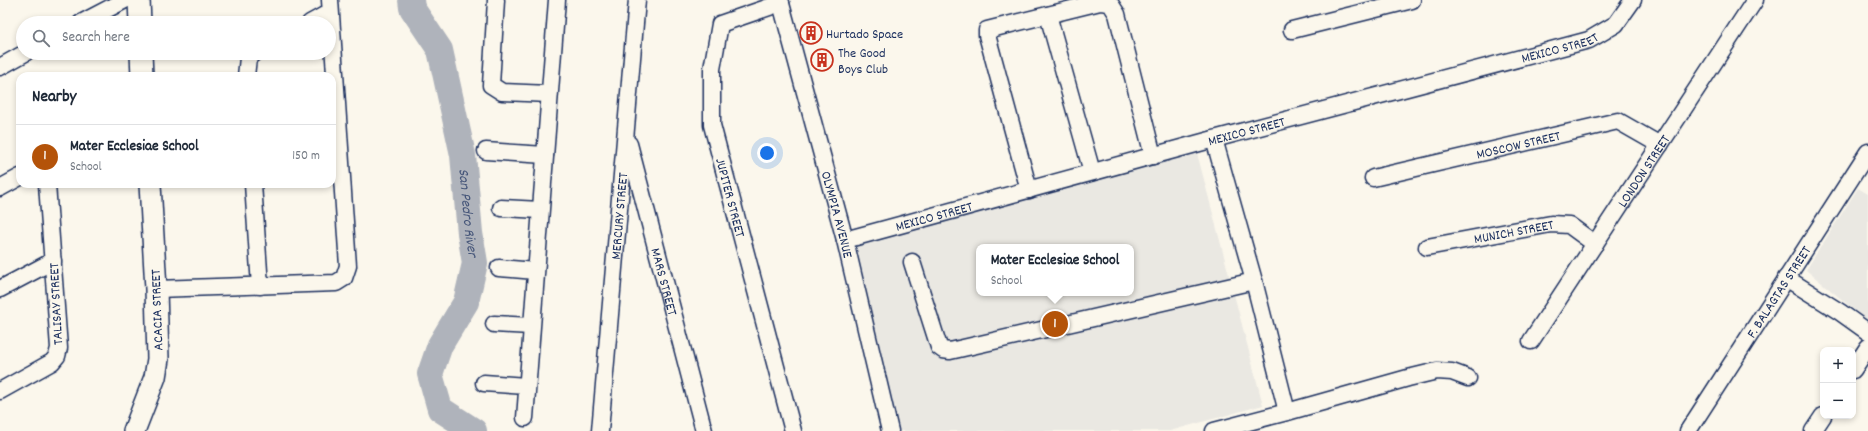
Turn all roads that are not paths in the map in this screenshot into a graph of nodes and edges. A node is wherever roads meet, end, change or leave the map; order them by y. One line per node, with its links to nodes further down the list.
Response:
1 (125, 0): 12 (street)
2 (139, 0): 13 (main road)
3 (496, 0): 26 (street)
4 (557, 0): 26 (street)
5 (637, 0): 27 (street, MERCURY STREET)
6 (1412, 0): 16 (street)
7 (1633, 0): 28 (street, MEXICO STREET)
8 (1754, 0): 29 (street, LONDON STREET)
9 (780, 1): 45 (street, OLYMPIA AVENUE); 73 (street, JUPITER STREET)
10 (330, 6): 14 (street); 15 (street)
11 (1048, 15): 33 (street); 34 (street); 42 (street)
12 (94, 16)
13 (140, 16)
14 (318, 16)
15 (331, 16)
16 (1292, 30)
17 (16, 58): 21 (street)
18 (141, 60): 22 (main road)
19 (248, 60): 23 (street)
20 (334, 60): 24 (street)
21 (0, 67)
22 (142, 72)
23 (246, 72)
24 (335, 72)
25 (336, 93): 54 (street)
26 (549, 94): 32 (street)
27 (626, 132): 71 (street, MERCURY STREET); 72 (street, MARS STREET)
28 (1214, 139): 33 (street, MEXICO STREET); 53 (street)
29 (1660, 145): 36 (street, MOSCOW STREET); 46 (street, LONDON STREET)
30 (486, 151): 32 (street)
31 (1868, 152): 35 (street, F. BALAGTAS STREET)
32 (545, 154): 44 (street)
33 (1153, 156): 34 (street, MEXICO STREET)
34 (1092, 172): 42 (street, MEXICO STREET)
35 (1862, 173): 52 (street, F. BALAGTAS STREET)
36 (1373, 178)
37 (16, 179): 38 (street)
38 (0, 188)
39 (47, 188): 48 (street, TALISAY STREET)
40 (150, 188): 56 (main road, ACACIA STREET)
41 (253, 188): 54 (street)
42 (1029, 190): 45 (street, MEXICO STREET)
43 (501, 208): 44 (street)
44 (540, 210): 51 (street)
45 (845, 240): 74 (street, OLYMPIA AVENUE)
46 (1595, 244): 47 (street, MUNICH STREET); 60 (street, LONDON STREET)
47 (1427, 247)
48 (53, 261): 55 (street); 66 (street, TALISAY STREET)
49 (912, 262): 53 (street)
50 (499, 268): 51 (street)
51 (535, 272): 58 (street)
52 (1786, 278): 59 (street); 76 (street, F. BALAGTAS STREET)
53 (1254, 281): 67 (street)
54 (260, 286): 56 (street)
55 (0, 289)
56 (156, 289): 70 (main road, ACACIA STREET)
57 (494, 324): 58 (street)
58 (531, 326): 65 (street)
59 (1868, 332)
60 (1531, 341)
61 (1868, 347): 62 (street)
62 (1856, 365)
63 (1468, 378): 67 (street)
64 (484, 383): 65 (street)
65 (526, 386): 68 (street)
66 (0, 391)
67 (1287, 412): 75 (street)
68 (525, 418)
69 (1821, 419): 77 (street)
70 (134, 431)
71 (600, 431)
72 (704, 431)
73 (793, 431)
74 (890, 431)
75 (1214, 431)
76 (1688, 431)
77 (1813, 431)

